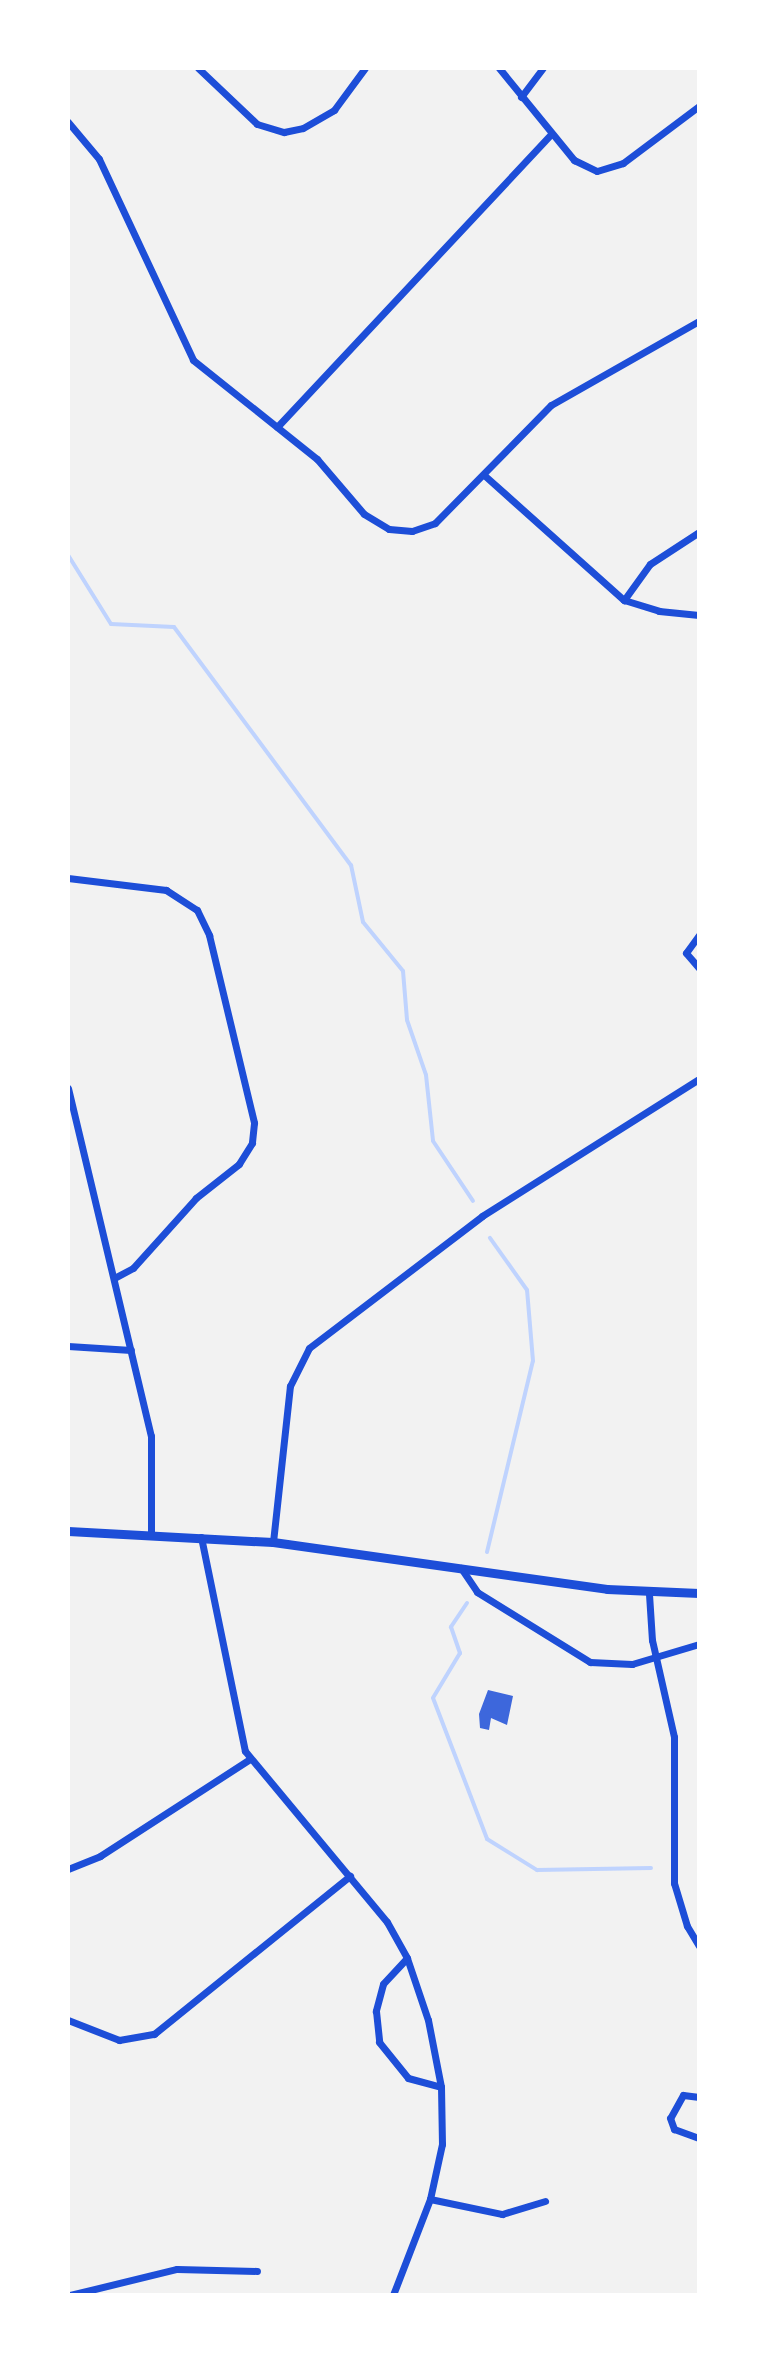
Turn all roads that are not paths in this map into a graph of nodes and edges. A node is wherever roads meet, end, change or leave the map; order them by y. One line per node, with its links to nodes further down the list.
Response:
1 (198, 68): 2 (street)
2 (365, 68)
3 (499, 68): 5 (street)
4 (543, 68): 5 (street)
5 (521, 97): 8 (street)
6 (699, 106): 8 (street)
7 (68, 122): 10 (street)
8 (551, 134): 10 (street)
9 (699, 321): 11 (street)
10 (277, 427): 11 (street)
11 (484, 475): 13 (street)
12 (699, 532): 13 (street)
13 (624, 600): 14 (street)
14 (699, 615)
15 (68, 878): 20 (street)
16 (699, 935): 17 (street)
17 (699, 968)
18 (699, 1079): 26 (street)
19 (68, 1088): 20 (street)
20 (114, 1278): 22 (street)
21 (68, 1346): 22 (street)
22 (131, 1350): 24 (street)
23 (68, 1531): 24 (street)
24 (151, 1535): 25 (street)
25 (201, 1537): 26 (street); 32 (street)
26 (273, 1542): 27 (street)
27 (461, 1568): 29 (street); 31 (street)
28 (699, 1593): 29 (street)
29 (649, 1594): 31 (street)
30 (699, 1644): 31 (street)
31 (655, 1658): 35 (street)
32 (250, 1759): 33 (street); 34 (street)
33 (68, 1869)
34 (350, 1876): 36 (street); 37 (street)
35 (699, 1946)
36 (407, 1958): 38 (street); 38 (street)
37 (68, 2020)
38 (441, 2087): 41 (street)
39 (699, 2097): 40 (street)
40 (699, 2138)
41 (430, 2199): 42 (street); 45 (street)
42 (545, 2201)
43 (257, 2271): 44 (street)
44 (70, 2295)
45 (393, 2295)

